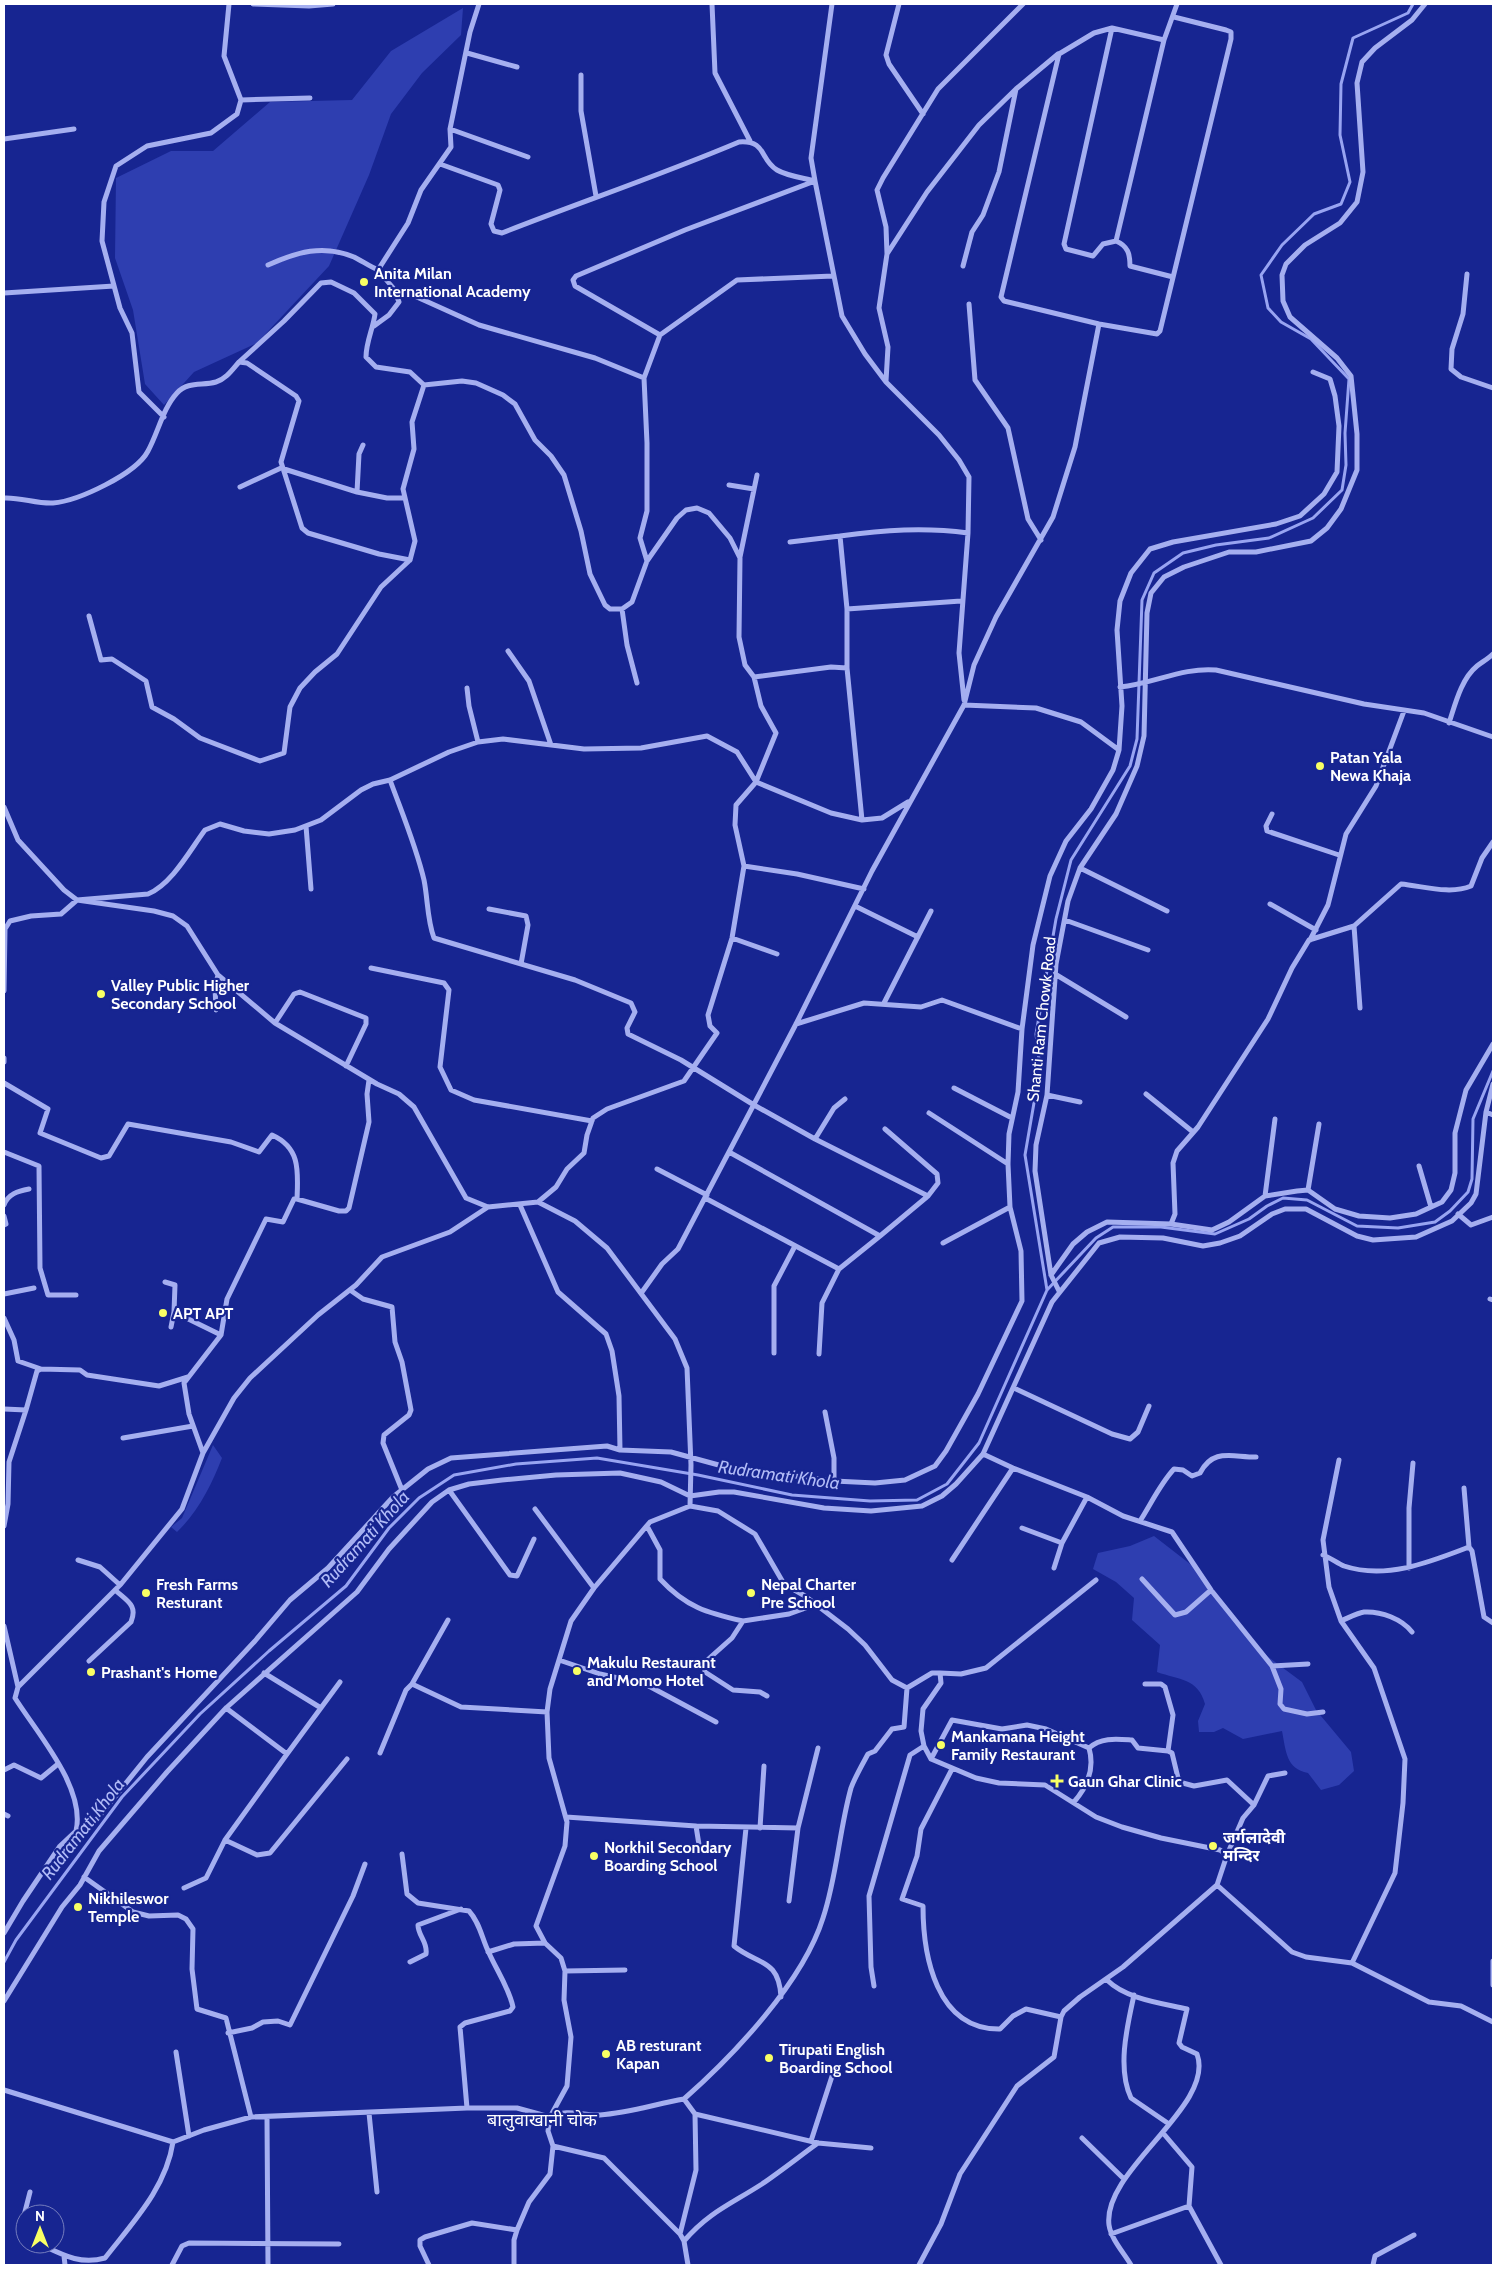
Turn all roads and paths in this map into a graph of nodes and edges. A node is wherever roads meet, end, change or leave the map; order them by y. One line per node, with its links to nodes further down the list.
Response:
1 (229, 4): 20 (street)
2 (253, 4): 3 (street)
3 (333, 4)
4 (479, 4): 14 (street)
5 (712, 4): 25 (street)
6 (832, 4): 28 (street)
7 (899, 4): 21 (street)
8 (1023, 4): 21 (street)
9 (1177, 4): 11 (street)
10 (1425, 4): 77 (street, Shanti Ram Chowk Road)
11 (1174, 17): 13 (street); 37 (street)
12 (1112, 28): 13 (street); 15 (street); 30 (street)
13 (1164, 40): 30 (street)
14 (467, 54): 16 (street); 22 (street)
15 (1059, 54): 18 (street); 42 (street)
16 (517, 68)
17 (581, 75): 29 (street)
18 (1016, 89): 31 (street); 33 (street)
19 (310, 98): 20 (street)
20 (240, 100): 38 (street)
21 (923, 114): 31 (street)
22 (450, 128): 26 (street); 27 (street)
23 (74, 129): 24 (street)
24 (4, 139)
25 (750, 141): 28 (street); 29 (street)
26 (528, 157)
27 (440, 164): 29 (street); 34 (street)
28 (815, 181): 36 (street); 44 (street)
29 (596, 196)
30 (1116, 241): 37 (street)
31 (887, 254): 48 (street)
32 (268, 265): 34 (street)
33 (963, 266)
34 (378, 270): 40 (street)
35 (1467, 274): 50 (street)
36 (833, 276): 44 (street); 48 (street)
37 (1173, 276): 42 (street)
38 (114, 286): 39 (street); 51 (street)
39 (4, 293)
40 (398, 296): 43 (street); 47 (street)
41 (969, 304): 63 (street)
42 (1098, 324): 63 (street)
43 (374, 326): 45 (street); 49 (street)
44 (660, 335): 47 (street)
45 (239, 362): 51 (street); 53 (street)
46 (1313, 372): 78 (street)
47 (644, 378): 67 (street)
48 (886, 382): 61 (street)
49 (424, 385): 60 (street); 69 (street)
50 (1493, 388)
51 (164, 418): 59 (street)
52 (363, 445): 58 (street)
53 (281, 468): 56 (street); 58 (street); 66 (street)
54 (757, 476): 57 (street)
55 (729, 485): 57 (street)
56 (240, 487)
57 (754, 490): 65 (street)
58 (357, 492): 60 (street)
59 (4, 498)
60 (404, 498): 66 (street)
61 (968, 533): 62 (street); 68 (street)
62 (840, 536): 64 (street); 70 (street)
63 (1042, 540): 80 (street)
64 (790, 542)
65 (740, 558): 67 (street); 75 (street)
66 (410, 560): 71 (street)
67 (647, 561): 69 (street)
68 (961, 601): 70 (street); 80 (street)
69 (622, 609): 76 (street)
70 (847, 609): 74 (street)
71 (89, 616)
72 (508, 651): 85 (street)
73 (1493, 654): 82 (street)
74 (847, 668): 75 (street); 92 (street)
75 (754, 677): 88 (street)
76 (637, 683)
77 (1144, 683): 78 (street); 81 (street); 97 (street, Shanti Ram Chowk Road)
78 (1120, 687): 86 (street)
79 (467, 688): 84 (street)
80 (964, 705): 86 (street); 89 (street)
81 (1404, 711): 82 (street); 95 (street)
82 (1448, 723): 83 (street)
83 (1493, 737)
84 (478, 742): 85 (street); 87 (street)
85 (551, 745): 88 (street)
86 (1119, 750): 126 (street)
87 (390, 780): 93 (street); 115 (street)
88 (756, 782): 92 (street); 96 (street)
89 (909, 802): 92 (street); 98 (street)
90 (4, 807): 100 (street)
91 (1272, 814): 95 (street)
92 (862, 820)
93 (306, 826): 99 (street); 100 (street)
94 (1493, 842): 107 (street)
95 (1339, 855): 108 (street)
96 (744, 866): 98 (street); 110 (street)
97 (1080, 868): 105 (street); 106 (street, Shanti Ram Chowk Road)
98 (864, 888): 102 (street)
99 (311, 889)
100 (77, 900): 112 (street); 118 (street)
101 (1270, 904): 108 (street)
102 (855, 906): 109 (street); 125 (street)
103 (489, 909): 115 (street)
104 (931, 911): 109 (street)
105 (1167, 911)
106 (1064, 920): 113 (street); 117 (street, Shanti Ram Chowk Road)
107 (1354, 926): 111 (street); 121 (street)
108 (1316, 930): 111 (street)
109 (918, 937): 120 (street)
110 (732, 938): 114 (street); 131 (street)
111 (1310, 940): 149 (street)
112 (4, 944): 119 (street)
113 (1148, 950)
114 (777, 954)
115 (521, 964): 131 (street)
116 (370, 968): 146 (street)
117 (1055, 974): 123 (street); 137 (street, Shanti Ram Chowk Road)
118 (218, 975): 122 (street); 124 (street)
119 (4, 991)
120 (884, 1003): 125 (street); 126 (street)
121 (1360, 1008)
122 (216, 1010)
123 (1126, 1016)
124 (276, 1023): 130 (street); 130 (street)
125 (796, 1024): 140 (street)
126 (1022, 1029): 144 (street)
127 (1493, 1044): 166 (street)
128 (4, 1058): 129 (street)
129 (4, 1062)
130 (346, 1066): 132 (street)
131 (693, 1068): 140 (street); 146 (street)
132 (370, 1080): 161 (street); 167 (street)
133 (4, 1083): 161 (street)
134 (1493, 1084): 141 (street)
135 (954, 1088): 144 (street)
136 (1146, 1094): 149 (street)
137 (1047, 1095): 139 (street); 177 (street, Shanti Ram Chowk Road)
138 (845, 1099): 150 (street)
139 (1080, 1102)
140 (754, 1105): 150 (street); 152 (street)
141 (1486, 1112): 143 (street); 168 (street)
142 (929, 1113): 153 (street)
143 (1493, 1115)
144 (1012, 1118): 153 (street)
145 (1274, 1119): 160 (street)
146 (592, 1121): 162 (street)
147 (1319, 1124): 157 (street)
148 (885, 1129): 159 (street)
149 (1193, 1132): 171 (street)
150 (815, 1139): 159 (street)
151 (4, 1152): 184 (street)
152 (730, 1152): 158 (street); 173 (street)
153 (1008, 1164): 165 (street)
154 (1419, 1166): 166 (street)
155 (657, 1169): 158 (street)
156 (29, 1189): 163 (street)
157 (1308, 1190): 160 (street); 166 (street)
158 (706, 1196): 175 (street); 182 (street)
159 (928, 1196): 173 (street)
160 (1265, 1196): 171 (street)
161 (297, 1199): 188 (street)
162 (538, 1202): 164 (street); 182 (street)
163 (4, 1205)
164 (520, 1205): 167 (street); 200 (street)
165 (1010, 1207): 174 (street); 208 (street)
166 (1431, 1207)
167 (488, 1208): 180 (street)
168 (1458, 1214): 170 (street); 181 (street)
169 (4, 1216): 172 (street)
170 (1493, 1217)
171 (1171, 1224): 177 (street)
172 (4, 1225)
173 (880, 1236): 176 (street)
174 (943, 1243)
175 (796, 1246): 176 (street); 189 (street)
176 (839, 1269): 190 (street)
177 (1051, 1275): 181 (street, Shanti Ram Chowk Road)
178 (165, 1282): 185 (street)
179 (34, 1288): 183 (street)
180 (350, 1290): 201 (street); 210 (street)
181 (1059, 1291): 193 (street)
182 (642, 1292): 203 (street)
183 (4, 1294)
184 (76, 1295)
185 (174, 1312): 187 (street); 188 (street)
186 (4, 1318): 191 (street)
187 (172, 1327)
188 (221, 1336): 192 (street)
189 (774, 1353)
190 (819, 1354)
191 (41, 1370): 192 (street); 196 (street)
192 (188, 1377): 198 (street)
193 (1014, 1388): 194 (street); 202 (street)
194 (1149, 1406)
195 (4, 1409): 196 (street)
196 (26, 1410): 217 (street)
197 (825, 1412): 208 (street)
198 (193, 1426): 199 (street); 201 (street)
199 (123, 1438)
200 (620, 1450): 203 (street); 210 (street)
201 (203, 1453): 230 (street)
202 (983, 1454): 207 (street); 212 (street)
203 (691, 1456): 208 (street); 212 (street)
204 (1256, 1457): 216 (street)
205 (1339, 1460): 223 (street)
206 (1413, 1464): 227 (street)
207 (1013, 1468): 213 (street); 225 (street)
208 (834, 1481)
209 (1464, 1488): 222 (street)
210 (402, 1490): 278 (street)
211 (449, 1490): 212 (street); 220 (street); 245 (street)
212 (690, 1496): 214 (street)
213 (1087, 1497): 216 (street); 221 (street)
214 (690, 1506): 218 (street); 234 (street)
215 (535, 1509): 231 (street)
216 (1140, 1521): 233 (street)
217 (4, 1526)
218 (647, 1526): 231 (street); 236 (street)
219 (1022, 1528): 221 (street)
220 (534, 1539)
221 (1062, 1543): 226 (street)
222 (1469, 1547): 227 (street); 238 (street)
223 (1323, 1555): 227 (street); 237 (street)
224 (78, 1560): 230 (street)
225 (952, 1560)
226 (1054, 1568)
227 (1409, 1568)
228 (1142, 1579): 233 (street)
229 (1096, 1580): 246 (street)
230 (120, 1585): 232 (street)
231 (594, 1588): 241 (street)
232 (115, 1590): 242 (street); 250 (street)
233 (1211, 1590): 244 (street)
234 (814, 1605): 236 (street); 251 (street)
235 (448, 1620): 248 (street)
236 (743, 1621): 252 (street)
237 (1341, 1621): 240 (street); 294 (street)
238 (1493, 1623)
239 (4, 1626): 250 (street)
240 (1412, 1632)
241 (559, 1660): 255 (street); 257 (street)
242 (89, 1661)
243 (1308, 1664): 244 (street)
244 (1272, 1666): 256 (street)
245 (264, 1673): 253 (street); 254 (street)
246 (940, 1673): 251 (street); 258 (street)
247 (340, 1682): 254 (street)
248 (412, 1684): 255 (street); 262 (street)
249 (1145, 1684): 261 (street)
250 (18, 1687): 266 (street)
251 (907, 1688): 301 (street)
252 (767, 1696)
253 (226, 1708): 263 (street); 284 (street)
254 (321, 1708): 263 (street)
255 (547, 1712): 273 (street)
256 (1323, 1712)
257 (716, 1722)
258 (924, 1746): 264 (street); 299 (street)
259 (818, 1748): 277 (street)
260 (1089, 1748): 261 (street); 264 (street); 271 (street)
261 (1168, 1750): 272 (street)
262 (380, 1753)
263 (287, 1754): 279 (street)
264 (931, 1758): 268 (street)
265 (347, 1759): 279 (street)
266 (58, 1764): 269 (street); 278 (street)
267 (764, 1766): 276 (street)
268 (952, 1769): 271 (street); 303 (street)
269 (4, 1770)
270 (1285, 1773): 272 (street)
271 (1074, 1802): 282 (street)
272 (1254, 1805): 282 (street)
273 (566, 1817): 274 (street); 290 (street)
274 (696, 1826): 275 (street); 280 (street)
275 (746, 1828): 276 (street); 301 (street)
276 (760, 1828): 277 (street)
277 (798, 1828): 287 (street)
278 (76, 1831): 289 (street)
279 (225, 1840): 286 (street)
280 (700, 1851)
281 (402, 1854): 288 (street)
282 (1227, 1855): 285 (street)
283 (365, 1864): 305 (street)
284 (84, 1877): 302 (street); 305 (street)
285 (1217, 1885): 294 (street); 297 (street)
286 (184, 1888)
287 (789, 1901)
288 (462, 1909): 291 (street); 292 (street)
289 (4, 1933)
290 (545, 1942): 291 (street); 296 (street)
291 (488, 1952): 310 (street)
292 (410, 1962)
293 (1493, 1962): 298 (street)
294 (1352, 1963): 304 (street)
295 (626, 1970): 296 (street)
296 (566, 1971): 313 (street)
297 (1107, 1980): 300 (street); 303 (street)
298 (1493, 1985)
299 (874, 1986)
300 (1134, 1995): 316 (street); 316 (street)
301 (781, 1998): 309 (street)
302 (4, 2001)
303 (1061, 2017): 345 (street)
304 (1493, 2022)
305 (228, 2033): 314 (street)
306 (176, 2052): 318 (street)
307 (835, 2067): 320 (street)
308 (4, 2090): 321 (street)
309 (684, 2099): 312 (street); 313 (street)
310 (467, 2108): 311 (street); 313 (street)
311 (369, 2113): 315 (street); 327 (street)
312 (694, 2114): 320 (street); 331 (street)
313 (550, 2117): 323 (street)
314 (251, 2118): 315 (street); 318 (street)
315 (267, 2118): 336 (street)
316 (1169, 2124): 317 (street)
317 (1163, 2133): 325 (street); 329 (street)
318 (189, 2136): 321 (street)
319 (1082, 2138): 325 (street)
320 (811, 2141): 322 (street)
321 (173, 2142): 338 (street)
322 (818, 2143): 324 (street); 334 (street)
323 (553, 2146): 330 (street); 331 (street)
324 (870, 2148)
325 (1124, 2179): 332 (street)
326 (30, 2192): 328 (street)
327 (377, 2192)
328 (26, 2204)
329 (1189, 2206): 332 (street); 347 (street)
330 (517, 2230): 342 (street); 343 (street)
331 (680, 2234): 334 (street)
332 (1111, 2234): 346 (street)
333 (1414, 2235): 348 (street)
334 (684, 2240): 344 (street)
335 (339, 2244): 336 (street)
336 (268, 2245): 340 (street); 341 (street)
337 (60, 2254): 338 (street)
338 (64, 2256): 339 (street)
339 (65, 2265)
340 (172, 2265)
341 (268, 2265)
342 (429, 2265)
343 (514, 2265)
344 (688, 2265)
345 (919, 2265)
346 (1131, 2265)
347 (1222, 2265)
348 (1373, 2265)

